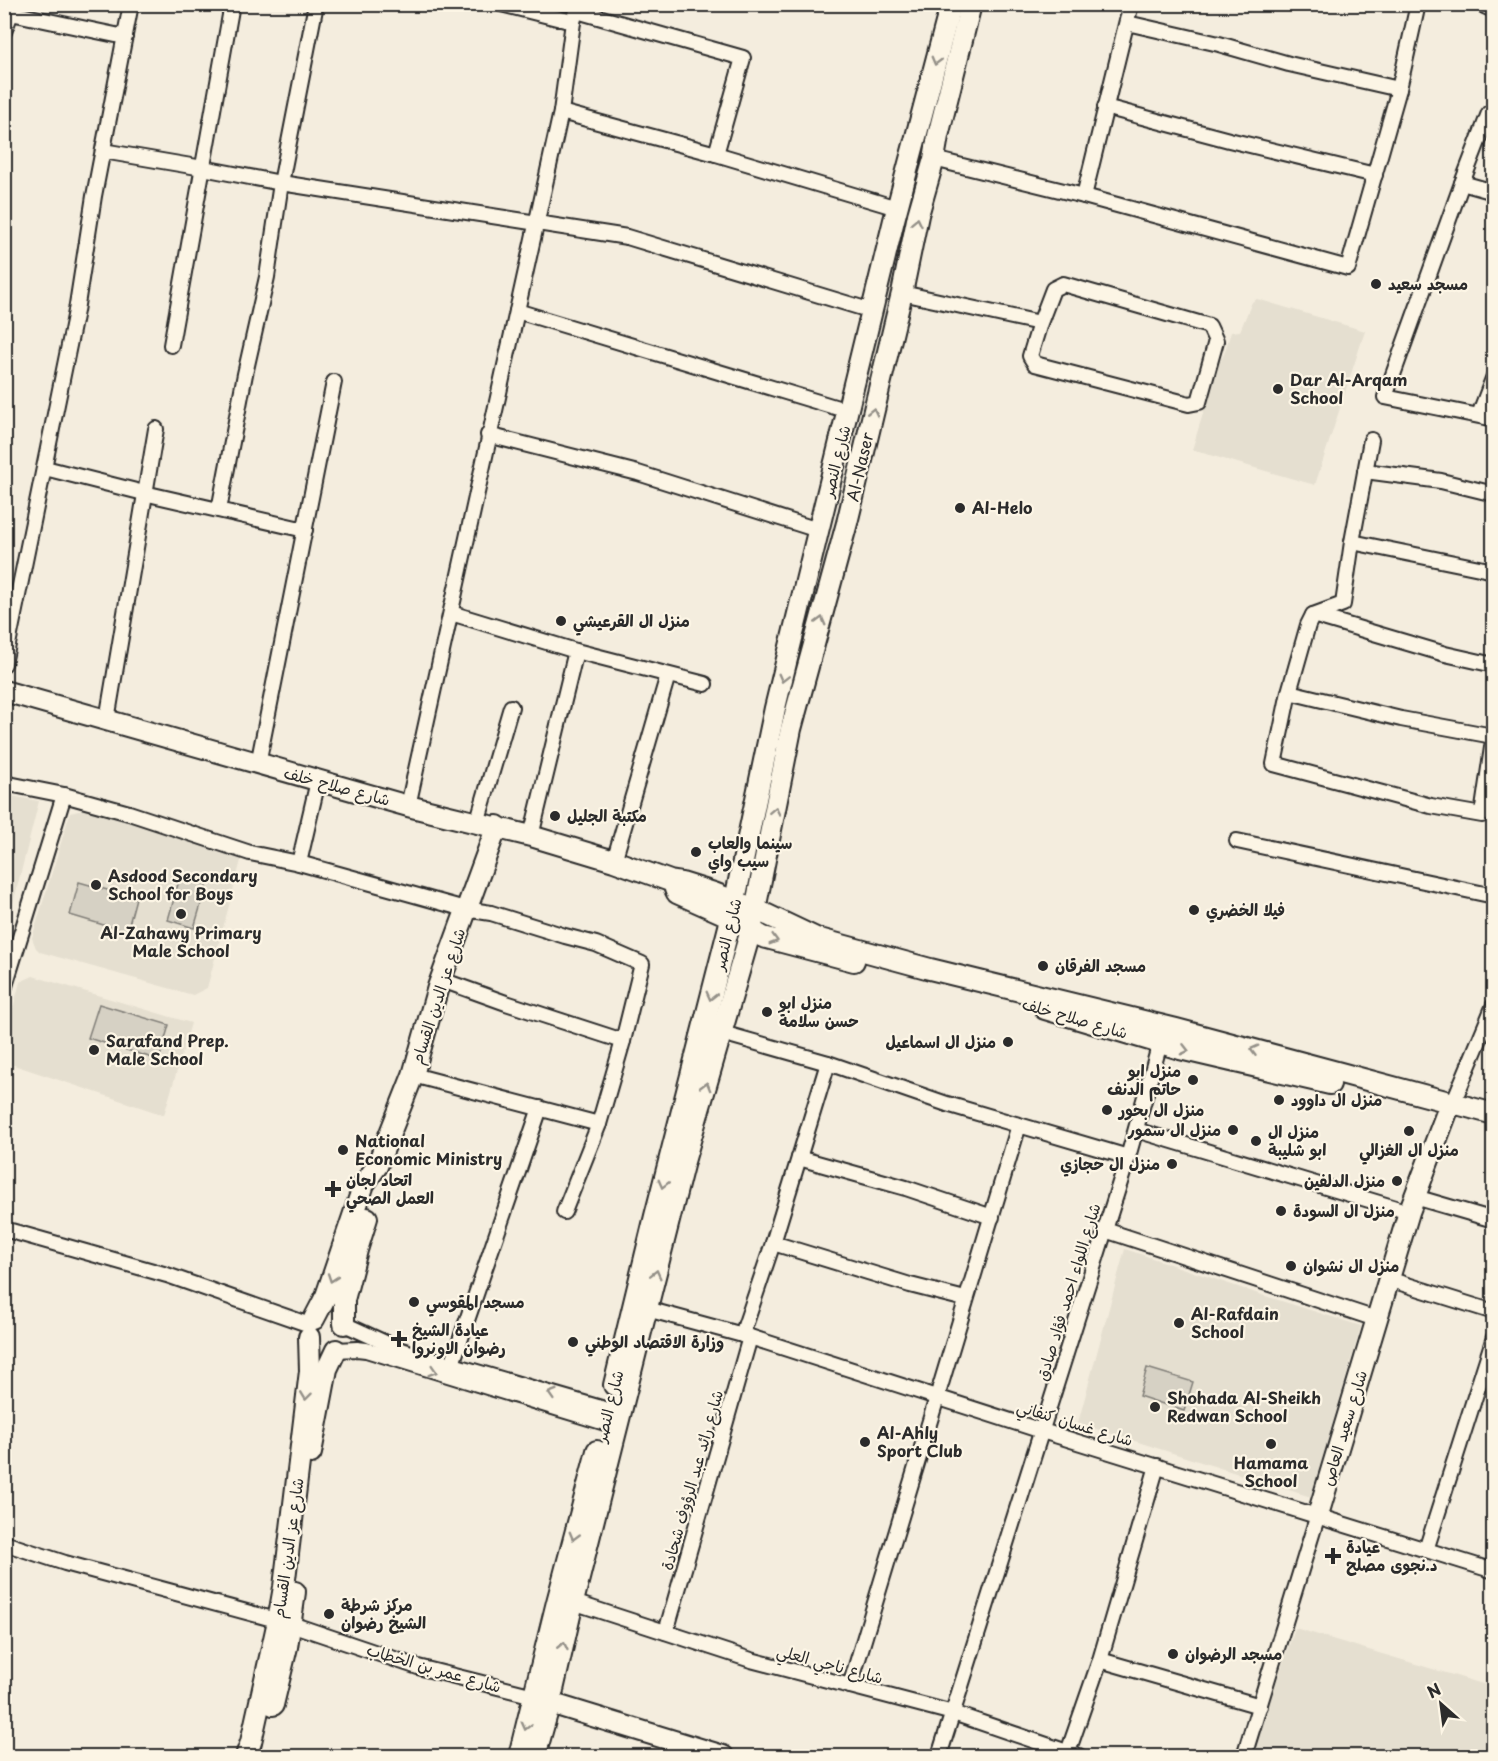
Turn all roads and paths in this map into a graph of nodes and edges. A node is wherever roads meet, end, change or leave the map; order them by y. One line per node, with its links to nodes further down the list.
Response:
1 (131, 4): 14 (street)
2 (232, 4): 22 (street)
3 (316, 4): 24 (street)
4 (501, 4): 11 (street)
5 (951, 4): 28 (main road, شارع النصر, one-way to 28)
6 (971, 4): 21 (main road, Al-Naser)
7 (1131, 4): 12 (street)
8 (1418, 4): 15 (street)
9 (1487, 4): 10 (main road)
10 (1494, 7)
11 (576, 12): 18 (street); 20 (street)
12 (1126, 23): 15 (street); 16 (street)
13 (4, 32): 14 (street)
14 (125, 37): 19 (street)
15 (1400, 89): 23 (street)
16 (1106, 107): 23 (street); 27 (street)
17 (1492, 109): 25 (street)
18 (561, 112): 20 (street); 29 (street)
19 (103, 151): 22 (street); 43 (street)
20 (716, 154): 28 (street)
21 (934, 159): 27 (street); 30 (main road, Al-Naser, one-way to 21)
22 (203, 168): 24 (street); 34 (street)
23 (1375, 175): 27 (street)
24 (281, 183): 29 (street); 47 (street)
25 (1462, 183): 26 (street); 38 (street)
26 (1494, 192)
27 (1084, 196)
28 (897, 208): 32 (main road, شارع النصر)
29 (537, 223): 31 (street); 32 (street)
30 (902, 293): 33 (street); 78 (main road, Al-Naser, one-way to 30)
31 (517, 311): 37 (street); 41 (street)
32 (872, 311): 37 (main road, شارع النصر)
33 (1040, 323): 33 (street)
34 (171, 345)
35 (1494, 376): 38 (street)
36 (334, 382): 48 (street)
37 (848, 411): 49 (main road, شارع النصر)
38 (1479, 416): 39 (street)
39 (1494, 419)
40 (156, 429): 45 (street)
41 (488, 435): 49 (street); 52 (street)
42 (1371, 440): 44 (street)
43 (45, 468): 45 (street); 55 (street)
44 (1365, 471): 46 (street); 50 (street)
45 (144, 493): 47 (street); 62 (street)
46 (1494, 494)
47 (219, 510): 48 (street)
48 (305, 530): 64 (street)
49 (819, 530): 79 (main road, شارع النصر, one-way to 79)
50 (1352, 542): 51 (street); 53 (street)
51 (1494, 571)
52 (452, 613): 54 (street); 68 (street)
53 (1313, 615): 56 (street); 60 (street)
54 (576, 651): 57 (street); 72 (street)
55 (4, 664)
56 (1494, 665)
57 (668, 675): 58 (street); 74 (street)
58 (705, 684)
59 (4, 691): 62 (main road, شارع صلاح خلف)
60 (1289, 692): 63 (street); 69 (street)
61 (511, 706): 70 (street)
62 (107, 720): 64 (main road, شارع صلاح خلف)
63 (1493, 735): 69 (street)
64 (258, 764): 65 (main road, شارع صلاح خلف)
65 (318, 781): 68 (main road, شارع صلاح خلف); 75 (street)
66 (4, 783): 67 (street)
67 (63, 795): 75 (street); 82 (street)
68 (408, 806): 70 (main road, شارع صلاح خلف)
69 (1488, 816)
70 (477, 822): 71 (main road, شارع صلاح خلف)
71 (497, 826): 72 (main road, شارع صلاح خلف); 77 (main road, شارع عز الدين القسام)
72 (531, 836): 74 (main road, شارع صلاح خلف)
73 (1237, 841): 76 (street)
74 (614, 861): 79 (main road, شارع صلاح خلف)
75 (299, 863): 77 (street)
76 (1494, 896)
77 (465, 909): 81 (main road, شارع عز الدين القسام); 85 (street)
78 (755, 909): 79 (main road, شارع صلاح خلف); 80 (main road, Al-Naser); 89 (main road, شارع صلاح خلف, one-way to 78)
79 (733, 910): 80 (main road, شارع صلاح خلف); 118 (main road, شارع النصر, one-way to 118)
80 (751, 930): 84 (main road, شارع النصر); 86 (main road, شارع صلاح خلف, one-way to 86)
81 (442, 980): 85 (street); 88 (main road, شارع عز الدين القسام)
82 (4, 989)
83 (1494, 1005): 89 (street)
84 (722, 1032): 87 (street); 108 (main road, شارع النصر, one-way to 84)
85 (623, 1041): 92 (street)
86 (1160, 1043): 89 (main road, شارع صلاح خلف, one-way to 89); 95 (street, شارع اللواء احمد فؤاد صادق)
87 (828, 1064): 94 (street); 97 (street, شارع رائد عبد الرؤوف شحادة)
88 (413, 1075): 90 (street); 98 (main road, شارع عز الدين القسام)
89 (1450, 1107): 91 (main road, شارع صلاح خلف); 93 (main road, شارع صلاح خلف); 99 (main road, شارع سعيد العاص)
90 (540, 1108): 92 (street); 116 (street)
91 (1494, 1114)
92 (599, 1124): 100 (street)
93 (1494, 1124)
94 (1019, 1125): 96 (street); 101 (street)
95 (1136, 1130): 96 (street, شارع اللواء احمد فؤاد صادق); 99 (street)
96 (1128, 1157): 104 (street, شارع اللواء احمد فؤاد صادق)
97 (799, 1158): 101 (street); 105 (street, شارع رائد عبد الرؤوف شحادة)
98 (377, 1166): 111 (main road, شارع عز الدين القسام); 112 (main road, شارع عز الدين القسام, one-way to 112)
99 (1412, 1204): 102 (street); 106 (main road, شارع سعيد العاص)
100 (564, 1212)
101 (992, 1217): 107 (street)
102 (1494, 1220)
103 (4, 1229): 112 (street)
104 (1105, 1230): 110 (street); 119 (street, شارع اللواء احمد فؤاد صادق)
105 (773, 1243): 107 (street); 113 (street, شارع رائد عبد الرؤوف شحادة)
106 (1388, 1279): 109 (street); 110 (main road, شارع سعيد العاص)
107 (965, 1299): 117 (street)
108 (647, 1309): 113 (street, شارع غسان كنفاني); 125 (main road, شارع النصر)
109 (1494, 1312)
110 (1376, 1319): 121 (main road, شارع سعيد العاص)
111 (344, 1324): 112 (main road); 115 (main road); 116 (street)
112 (311, 1327): 115 (main road); 126 (main road, شارع عز الدين القسام, one-way to 126)
113 (746, 1336): 117 (street, شارع غسان كنفاني); 127 (street, شارع رائد عبد الرؤوف شحادة)
114 (1494, 1337): 123 (street)
115 (336, 1350): 118 (street, one-way to 118); 126 (main road, شارع عز الدين القسام)
116 (452, 1364): 118 (street, one-way to 116)
117 (937, 1398): 119 (street, شارع غسان كنفاني); 129 (street)
118 (606, 1417): 130 (main road, شارع النصر, one-way to 130)
119 (1042, 1431): 120 (street, شارع غسان كنفاني); 132 (street, شارع اللواء احمد فؤاد صادق)
120 (1157, 1466): 121 (street, شارع غسان كنفاني); 128 (street)
121 (1318, 1512): 123 (street, شارع غسان كنفاني); 131 (street, شارع سعيد العاص)
122 (4, 1543): 126 (street, شارع عمر بن الخطاب)
123 (1426, 1550): 124 (street, شارع غسان كنفاني)
124 (1494, 1571)
125 (573, 1602): 127 (street, شارع ناجي العلي); 130 (main road, شارع النصر, one-way to 125)
126 (285, 1623): 130 (street, شارع عمر بن الخطاب); 134 (main road, شارع عز الدين القسام); 135 (main road, شارع عز الدين القسام)
127 (666, 1632): 129 (street, شارع ناجي العلي)
128 (1100, 1660): 131 (street); 133 (street)
129 (850, 1686): 132 (street, شارع ناجي العلي)
130 (542, 1700): 136 (main road, شارع النصر, one-way to 136); 137 (main road, شارع النصر); 138 (main road, شارع عمر بن الخطاب)
131 (1260, 1706): 140 (street, شارع سعيد العاص)
132 (953, 1713): 133 (street, شارع ناجي العلي); 139 (street, شارع اللواء احمد فؤاد صادق)
133 (1074, 1754)
134 (246, 1756)
135 (259, 1756)
136 (519, 1756)
137 (535, 1756)
138 (723, 1756)
139 (939, 1756)
140 (1244, 1756)

